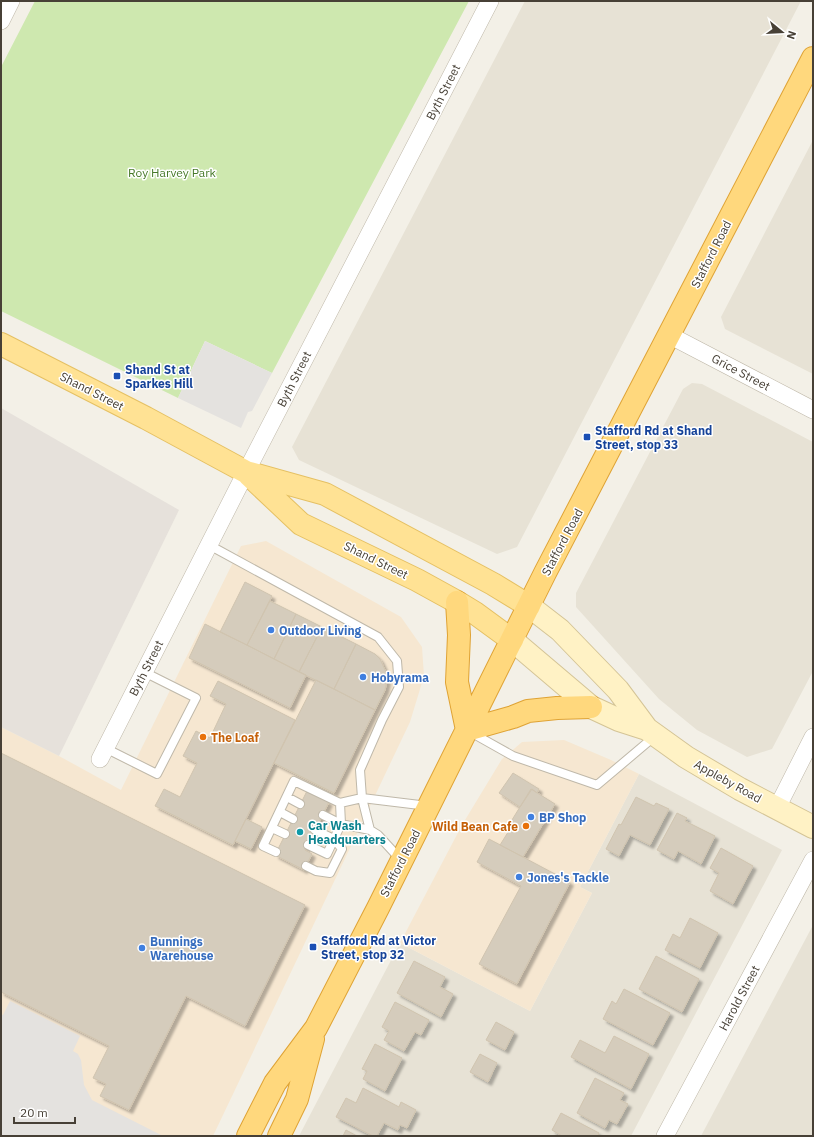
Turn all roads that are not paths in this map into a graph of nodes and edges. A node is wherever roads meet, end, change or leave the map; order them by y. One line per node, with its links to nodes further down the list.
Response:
1 (12, 1): 3 (street)
2 (490, 1): 8 (street, Byth Street)
3 (1, 21)
4 (813, 58): 5 (highway, Stafford Road)
5 (669, 335): 7 (street, Grice Street); 11 (highway, Stafford Road)
6 (1, 344): 8 (main road, Shand Street)
7 (813, 410)
8 (246, 472): 9 (street, Byth Street); 10 (main road, Shand Street); 11 (main road, Shand Street)
9 (208, 545): 13 (street, Byth Street); 20 (lane)
10 (457, 602): 12 (main road, Shand Street); 15 (highway)
11 (529, 606): 12 (highway, Stafford Road); 16 (main road, Appleby Road)
12 (512, 640): 14 (main road, Appleby Road); 15 (highway, Stafford Road)
13 (144, 672): 18 (street, Byth Street); 18 (lane)
14 (591, 708): 15 (highway); 16 (main road, Appleby Road)
15 (467, 730): 16 (lane); 23 (highway, Stafford Road)
16 (652, 732): 24 (main road, Appleby Road)
17 (813, 737): 24 (street)
18 (103, 753)
19 (287, 797): 21 (lane); 22 (lane); 25 (lane)
20 (362, 798): 21 (lane); 23 (lane); 32 (lane)
21 (340, 803): 28 (lane)
22 (300, 804)
23 (429, 806): 37 (highway, Stafford Road)
24 (776, 808): 29 (main road, Appleby Road)
25 (280, 812): 27 (lane); 30 (lane)
26 (323, 815): 28 (lane)
27 (293, 819)
28 (342, 824): 32 (lane); 34 (lane)
29 (813, 827)
30 (272, 828): 33 (lane); 36 (lane)
31 (315, 830): 34 (lane)
32 (370, 830): 37 (lane)
33 (285, 834)
34 (334, 839): 35 (lane); 39 (lane)
35 (308, 845)
36 (276, 852)
37 (402, 860): 40 (highway, Stafford Road)
38 (813, 860): 43 (street, Harold Street)
39 (306, 866)
40 (316, 1028): 41 (highway, Stafford Road); 42 (highway, Stafford Road)
41 (248, 1136)
42 (279, 1136)
43 (665, 1136)

